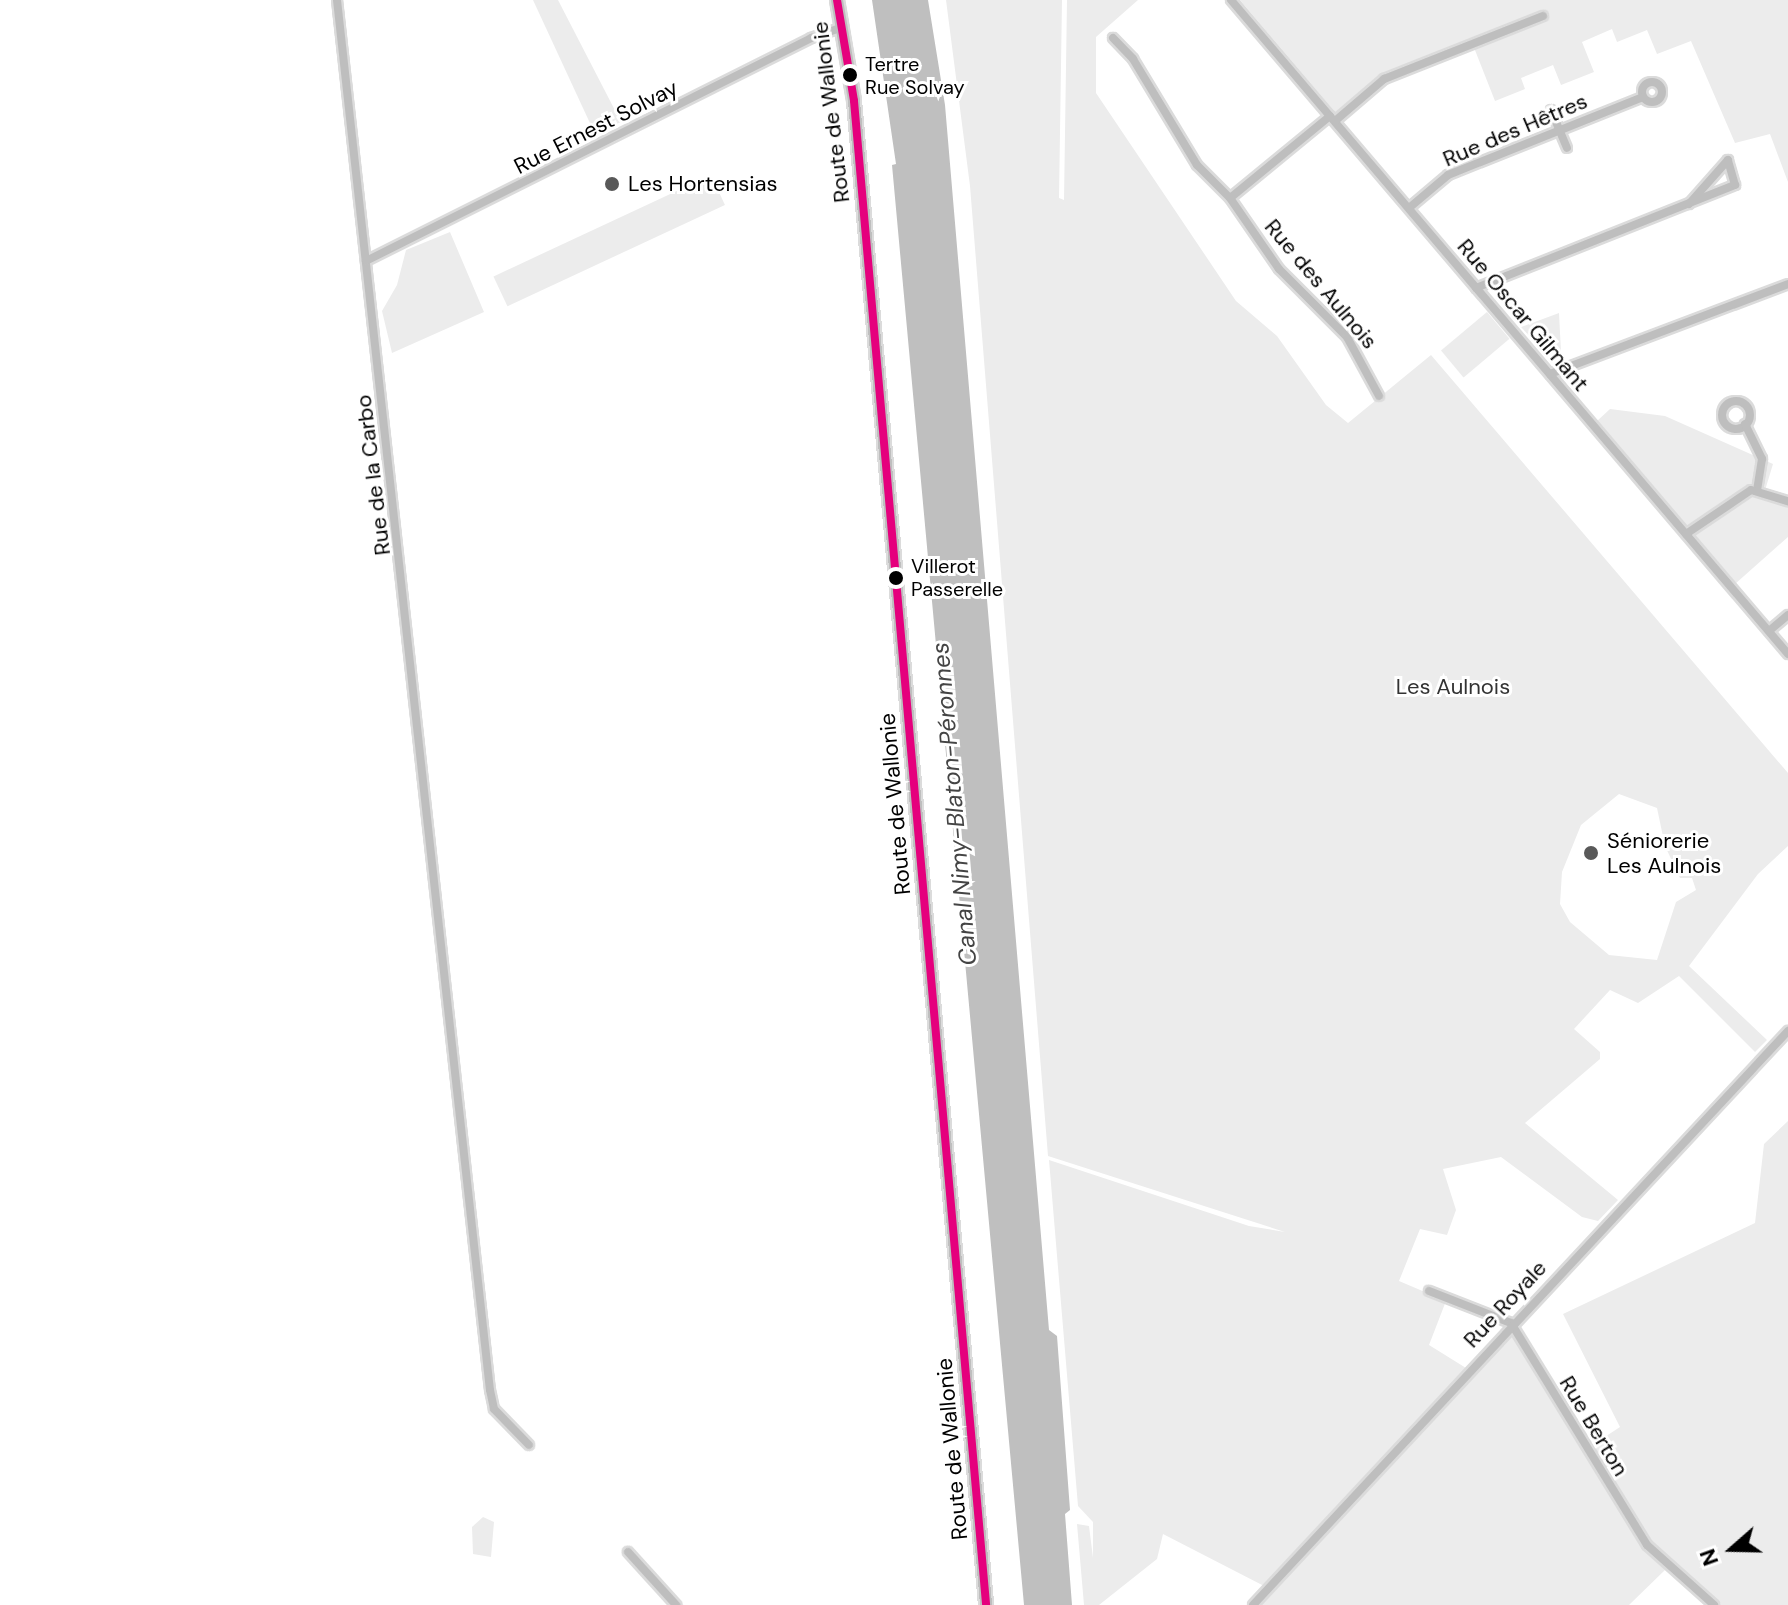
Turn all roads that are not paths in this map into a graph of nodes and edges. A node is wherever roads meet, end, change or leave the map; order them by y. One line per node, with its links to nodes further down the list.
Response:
1 (337, 0): 15 (street, Rue de la Carbo)
2 (837, 0): 5 (main road, Route de Wallonie)
3 (1231, 0): 9 (street, Rue Oscar Gilmant)
4 (1543, 16): 9 (street)
5 (843, 27): 15 (street, Rue Ernest Solvay); 33 (main road, Route de Wallonie)
6 (1113, 38): 12 (street, Rue des Aulnois)
7 (1643, 97): 10 (street, Rue des Hêtres)
8 (1551, 110): 10 (street)
9 (1332, 119): 12 (street); 14 (street, Rue Oscar Gilmant)
10 (1559, 130): 11 (street); 14 (street, Rue des Hêtres)
11 (1567, 148)
12 (1230, 198): 19 (street, Rue des Aulnois)
13 (1689, 204): 13 (street); 17 (street)
14 (1409, 208): 17 (street, Rue Oscar Gilmant)
15 (366, 261): 30 (street, Rue de la Carbo)
16 (1788, 284): 18 (street)
17 (1476, 288): 18 (street, Rue Oscar Gilmant)
18 (1550, 374): 23 (street, Rue Oscar Gilmant)
19 (1379, 396)
20 (1745, 424): 21 (street)
21 (1760, 492): 22 (street); 23 (street)
22 (1788, 501)
23 (1686, 534): 25 (street, Rue Oscar Gilmant)
24 (1788, 615): 25 (street)
25 (1769, 631): 26 (street, Rue Oscar Gilmant)
26 (1788, 654)
27 (1788, 1031): 29 (street, Rue Royale)
28 (1429, 1291): 29 (street)
29 (1511, 1323): 34 (street, Rue Royale); 35 (street, Rue Berton)
30 (529, 1445)
31 (628, 1552): 32 (street)
32 (676, 1605)
33 (986, 1605)
34 (1253, 1605)
35 (1714, 1605)

